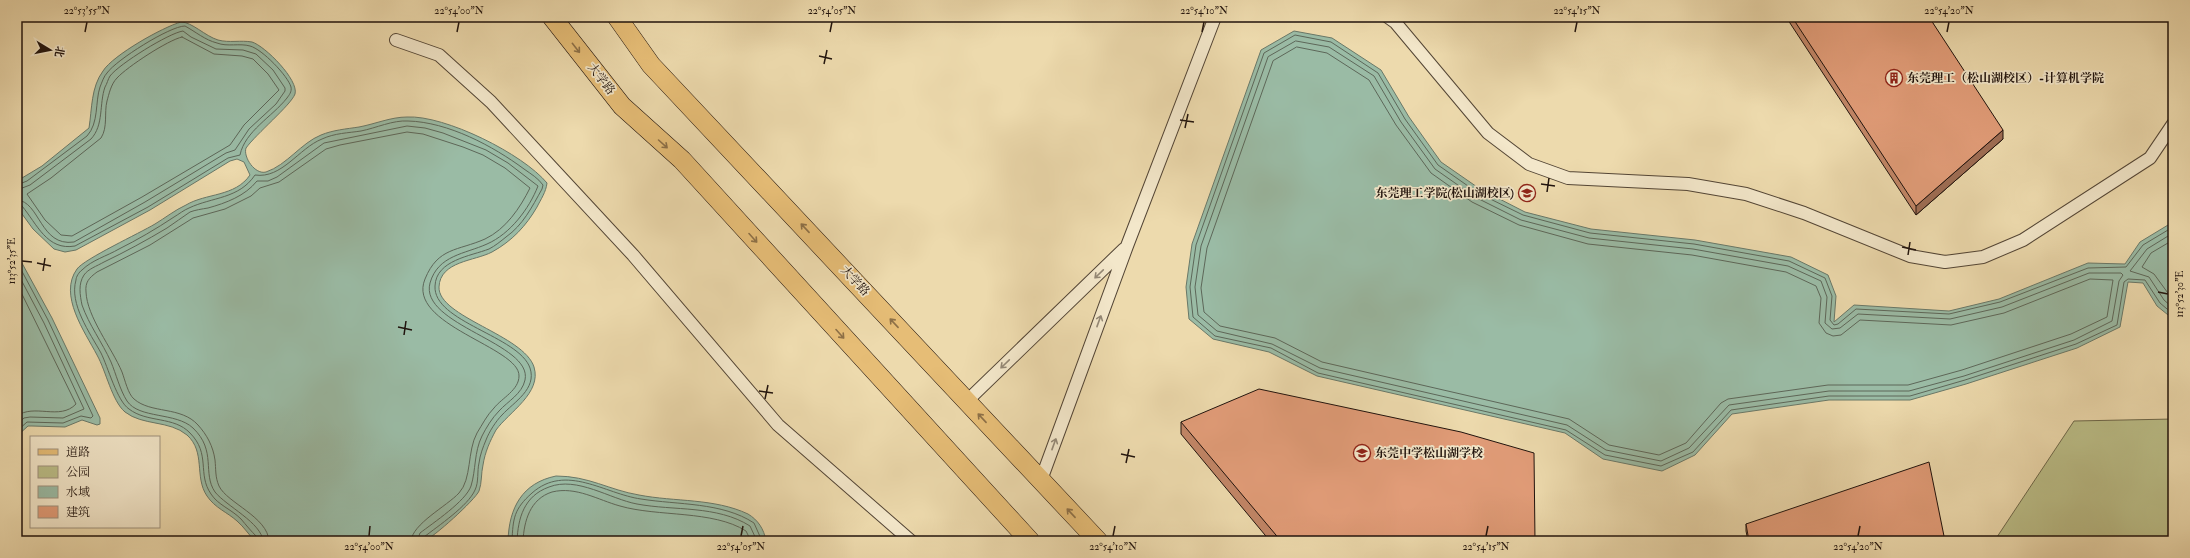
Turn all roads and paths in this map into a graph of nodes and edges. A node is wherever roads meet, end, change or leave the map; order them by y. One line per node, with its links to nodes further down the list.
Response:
1 (552, 17): 11 (main road, 大学路, one-way to 11)
2 (617, 17): 8 (main road, 大学路, one-way to 2)
3 (1215, 17): 7 (street)
4 (1388, 17): 6 (street)
5 (396, 40): 10 (street)
6 (2173, 124)
7 (1126, 246): 8 (street, one-way to 8); 9 (street, one-way to 7)
8 (967, 401): 9 (main road, 大学路, one-way to 8)
9 (1041, 480): 12 (main road, 大学路, one-way to 9)
10 (911, 541)
11 (1030, 541)
12 (1098, 541)

